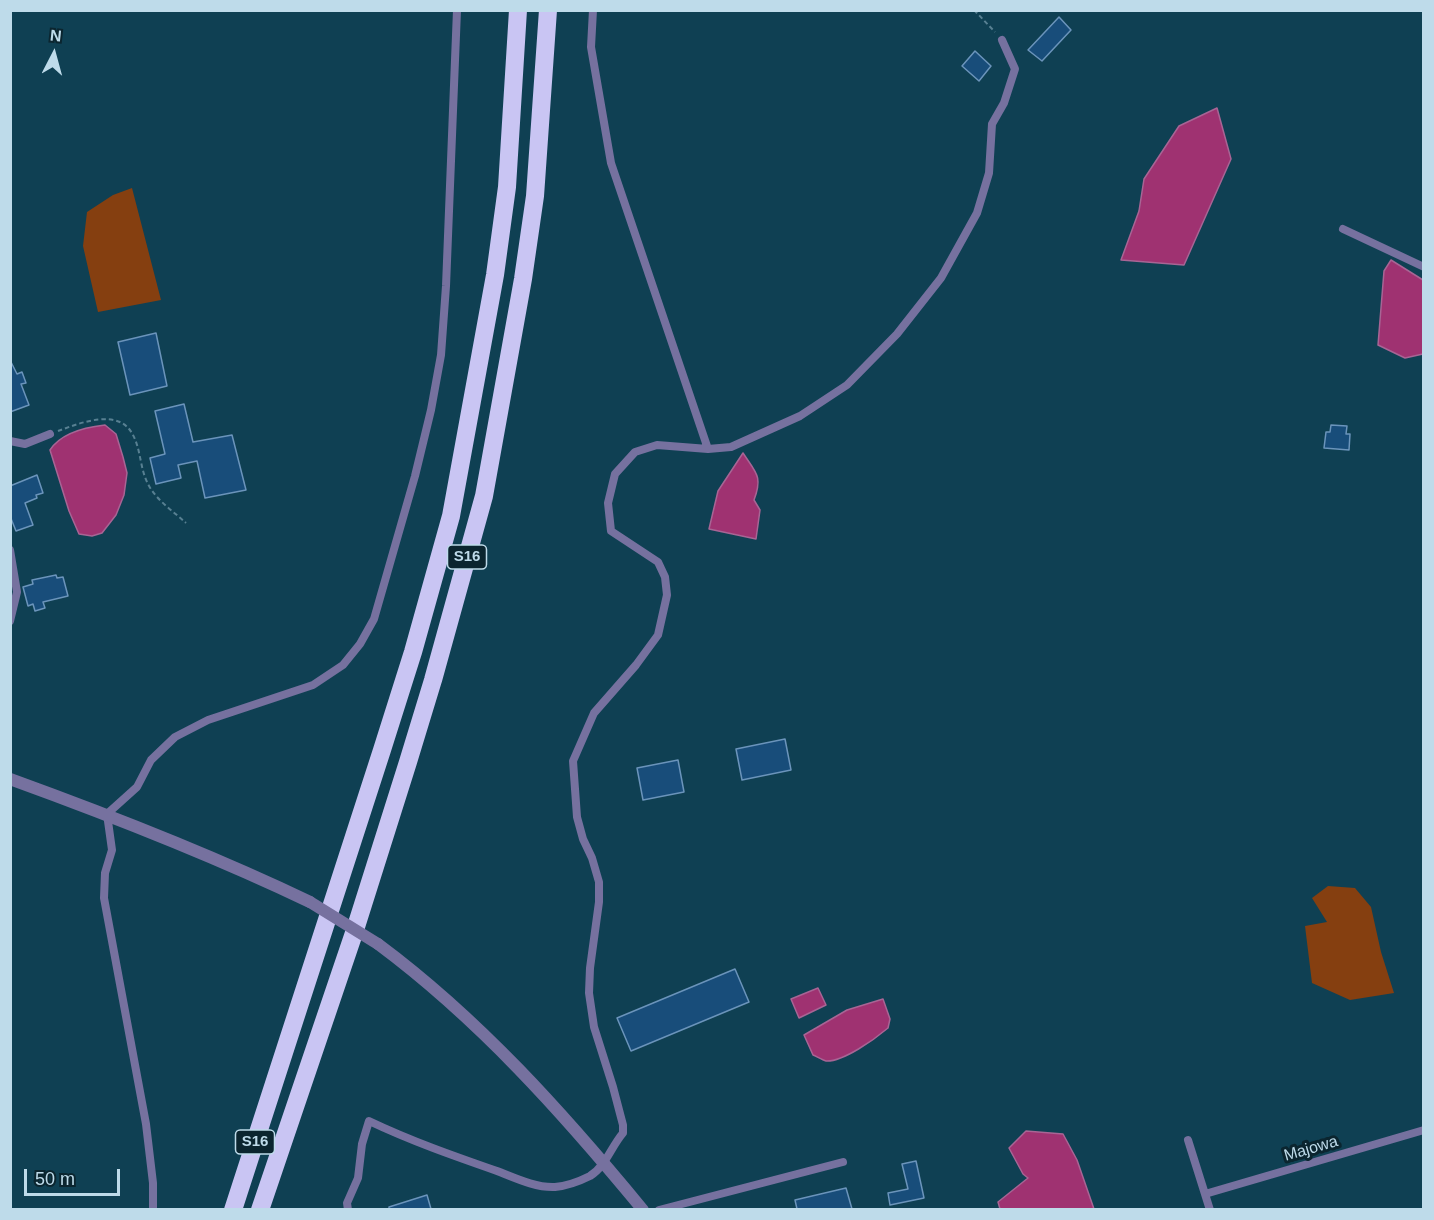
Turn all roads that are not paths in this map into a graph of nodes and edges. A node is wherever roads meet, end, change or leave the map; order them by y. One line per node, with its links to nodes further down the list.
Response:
1 (457, 10): 15 (lane)
2 (518, 10): 22 (highway, S16)
3 (548, 10): 23 (highway, S16)
4 (593, 10): 10 (lane)
5 (1002, 39): 10 (lane)
6 (1343, 229): 7 (lane)
7 (1424, 267)
8 (50, 434): 9 (lane)
9 (10, 441)
10 (708, 449): 19 (lane)
11 (10, 550): 12 (lane)
12 (12, 572): 13 (lane)
13 (10, 621)
14 (10, 779): 15 (street)
15 (107, 814): 19 (street, bridge); 21 (lane)
16 (1424, 1130): 20 (lane, Majowa)
17 (1188, 1140): 20 (lane)
18 (843, 1162): 26 (lane)
19 (604, 1163): 24 (lane); 25 (street)
20 (1205, 1194): 27 (lane)
21 (153, 1209)
22 (233, 1209)
23 (260, 1209)
24 (348, 1209)
25 (644, 1209)
26 (659, 1209)
27 (1210, 1209)

